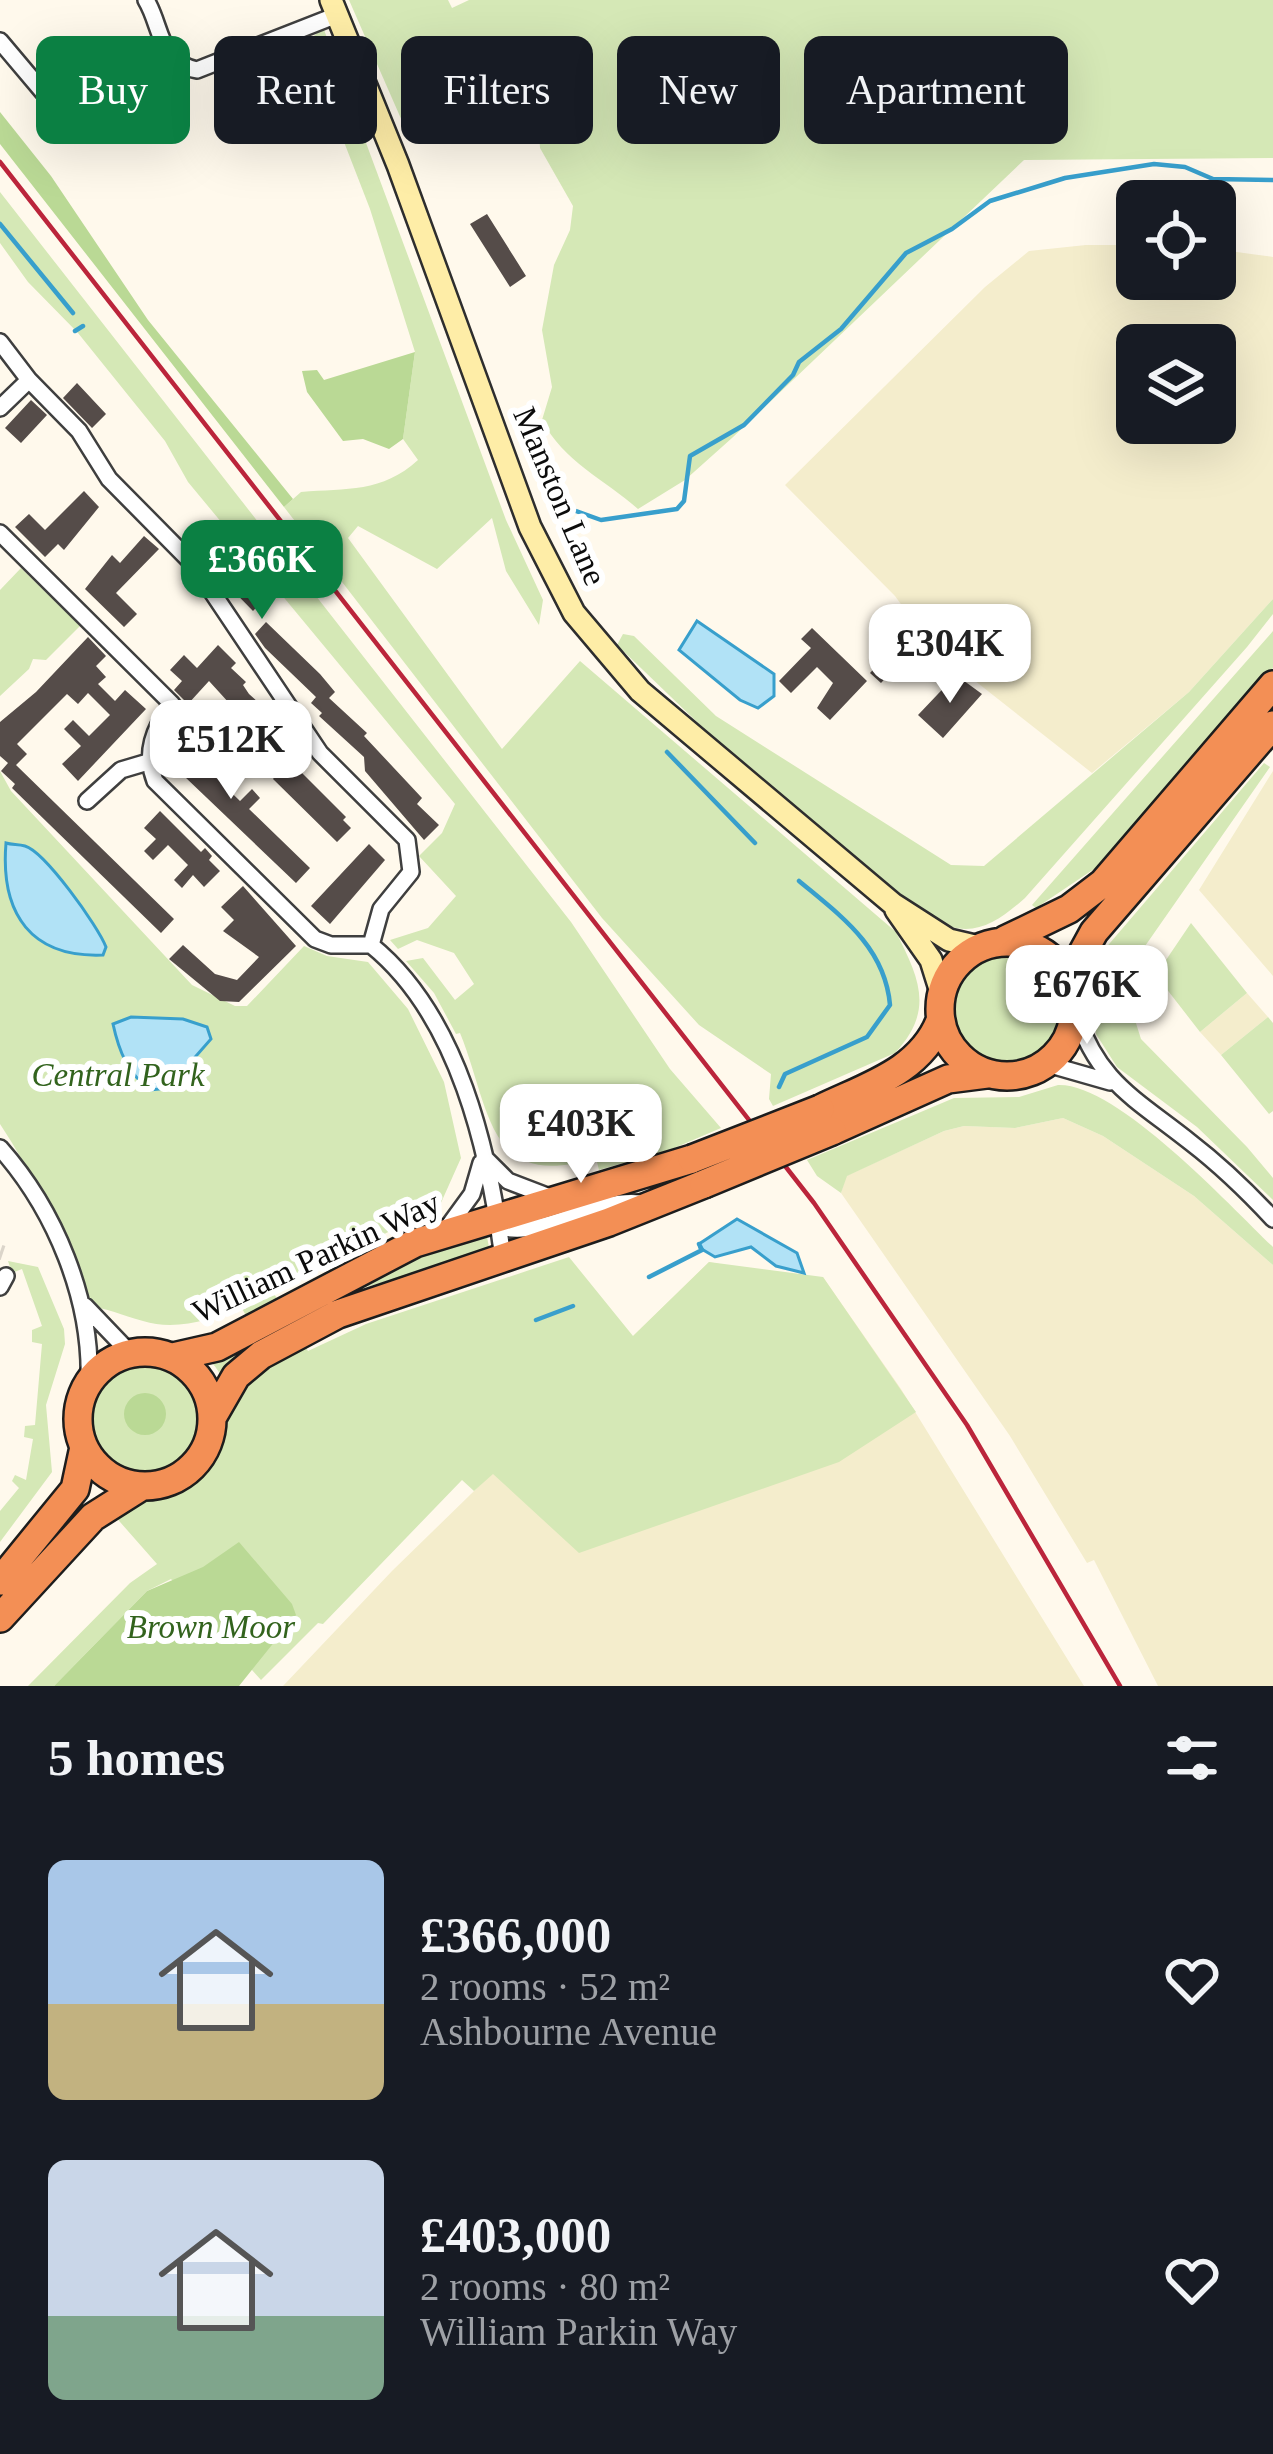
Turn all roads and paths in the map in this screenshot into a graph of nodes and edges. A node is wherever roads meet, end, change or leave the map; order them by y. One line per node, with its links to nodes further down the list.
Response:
1 (162, 0): 2 (street)
2 (148, 1): 4 (street)
3 (334, 8): 6 (street); 16 (street, Manston Lane)
4 (159, 36)
5 (0, 41): 7 (street)
6 (190, 68)
7 (36, 84)
8 (0, 342): 9 (street)
9 (28, 380): 10 (street); 17 (street)
10 (0, 408)
11 (0, 533): 14 (street)
12 (1273, 686): 18 (highway)
13 (1273, 725): 20 (highway)
14 (148, 763): 15 (street); 17 (street)
15 (87, 801)
16 (893, 904): 18 (street, Manston Lane); 19 (street, Manston Lane)
17 (371, 945): 27 (street)
18 (990, 945): 19 (highway); 20 (highway)
19 (941, 992): 21 (highway)
20 (1073, 1001): 22 (highway); 24 (street)
21 (940, 1021): 23 (highway); 25 (highway, William Parkin Way)
22 (1047, 1064): 23 (highway); 24 (street)
23 (987, 1075): 25 (highway, William Parkin Way)
24 (1112, 1083): 31 (street)
25 (826, 1120): 28 (highway, William Parkin Way, bridge)
26 (0, 1148): 35 (street)
27 (482, 1155): 29 (street); 32 (street); 33 (street)
28 (698, 1172): 29 (highway, William Parkin Way); 30 (highway, William Parkin Way)
29 (558, 1200): 32 (highway, William Parkin Way)
30 (656, 1204): 32 (street); 34 (highway, William Parkin Way)
31 (1273, 1219)
32 (498, 1222): 33 (highway, William Parkin Way); 34 (street)
33 (438, 1236): 37 (highway, William Parkin Way)
34 (503, 1258): 39 (highway, William Parkin Way)
35 (85, 1306): 36 (street); 38 (street)
36 (130, 1353): 37 (highway); 38 (highway)
37 (173, 1357): 39 (highway)
38 (89, 1382): 40 (highway)
39 (213, 1416): 41 (highway)
40 (84, 1447): 41 (highway); 42 (highway)
41 (142, 1486): 43 (highway)
42 (0, 1581)
43 (0, 1618)

